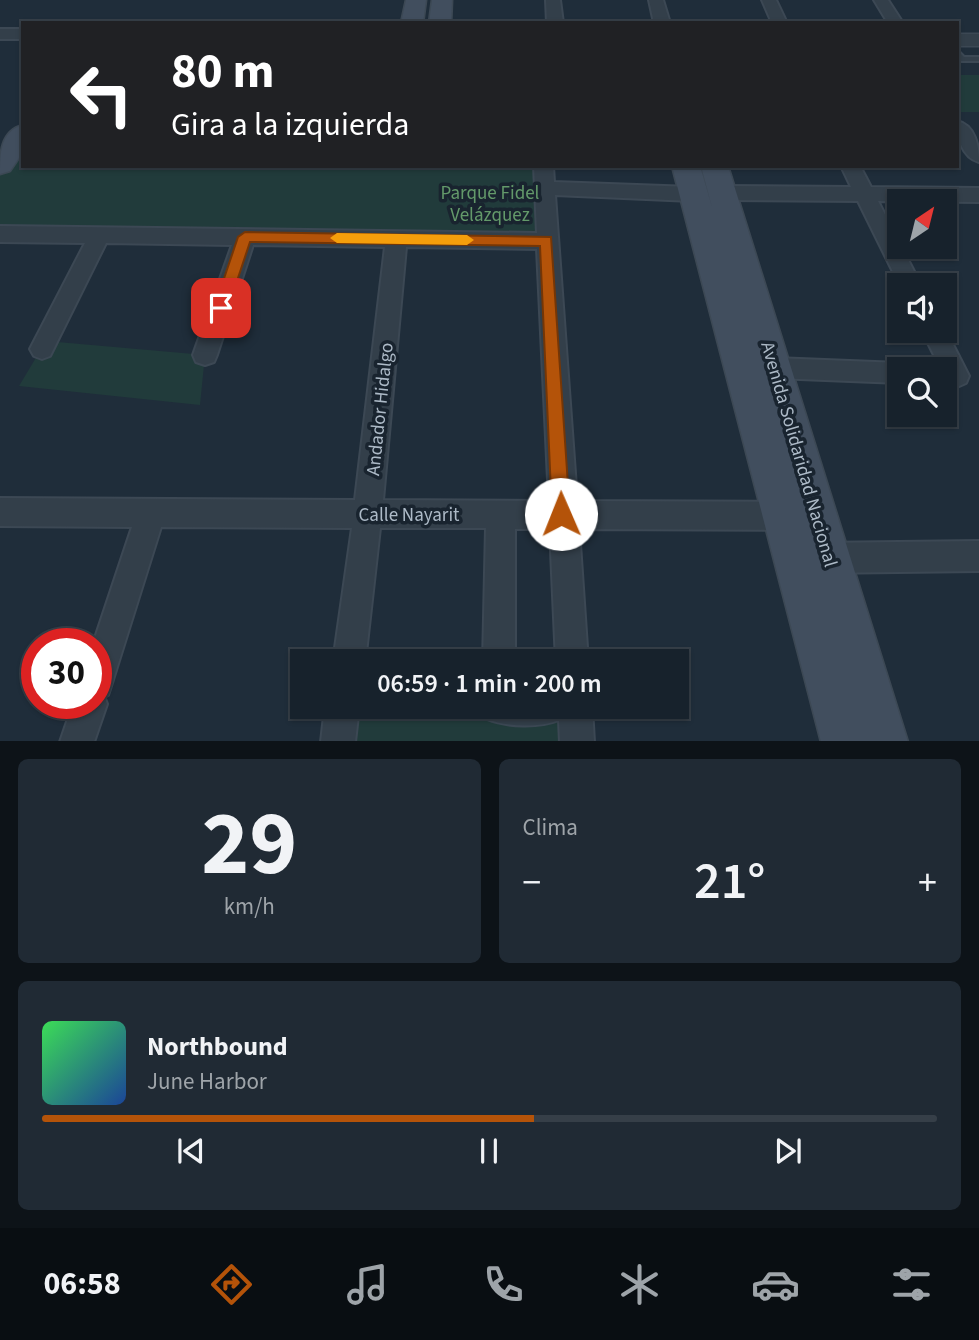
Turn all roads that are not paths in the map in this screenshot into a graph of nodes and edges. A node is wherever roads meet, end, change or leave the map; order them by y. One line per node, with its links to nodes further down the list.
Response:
1 (416, 0): 7 (main road)
2 (442, 0): 8 (main road)
3 (553, 0): 9 (street)
4 (656, 0): 10 (street)
5 (769, 0): 11 (street)
6 (881, 0): 12 (street)
7 (412, 21)
8 (440, 21)
9 (555, 21)
10 (661, 21)
11 (779, 21)
12 (896, 21)
13 (0, 34): 14 (street)
14 (21, 34)
15 (959, 40): 16 (street)
16 (979, 40)
17 (959, 56): 18 (lane)
18 (979, 59)
19 (959, 129): 21 (street)
20 (21, 136): 22 (main road)
21 (979, 156)
22 (0, 165)
23 (851, 168): 26 (street)
24 (543, 177): 25 (street); 32 (street)
25 (704, 180): 26 (street); 37 (main road, Avenida Solidaridad Nacional); 45 (main road, Avenida Solidaridad Nacional)
26 (864, 194): 27 (street); 33 (street)
27 (979, 195)
28 (0, 234): 29 (street)
29 (99, 235): 30 (street); 35 (street)
30 (245, 237): 31 (street); 36 (street)
31 (396, 239): 32 (street); 42 (street, Andador Hidalgo)
32 (546, 241): 44 (street)
33 (905, 273)
34 (941, 343): 39 (street)
35 (42, 349)
36 (205, 355)
37 (775, 368): 38 (street); 45 (main road, Avenida Solidaridad Nacional)
38 (887, 372)
39 (960, 375)
40 (0, 512): 41 (street, Calle Nayarit)
41 (151, 512): 42 (street, Calle Nayarit); 48 (street)
42 (368, 513): 43 (street, Calle Nayarit); 49 (street, Andador Hidalgo)
43 (500, 514): 44 (street, Calle Nayarit); 50 (street)
44 (561, 514): 45 (street, Calle Nayarit); 51 (street)
45 (801, 516): 47 (main road, Avenida Solidaridad Nacional)
46 (979, 556): 47 (street)
47 (813, 558): 58 (main road, Avenida Solidaridad Nacional); 59 (main road, Avenida Solidaridad Nacional)
48 (112, 633)
49 (351, 649)
50 (499, 649)
51 (571, 649)
52 (85, 719): 55 (street)
53 (341, 719): 56 (street)
54 (576, 719): 57 (street)
55 (78, 741)
56 (338, 741)
57 (577, 741)
58 (846, 741)
59 (884, 741)

